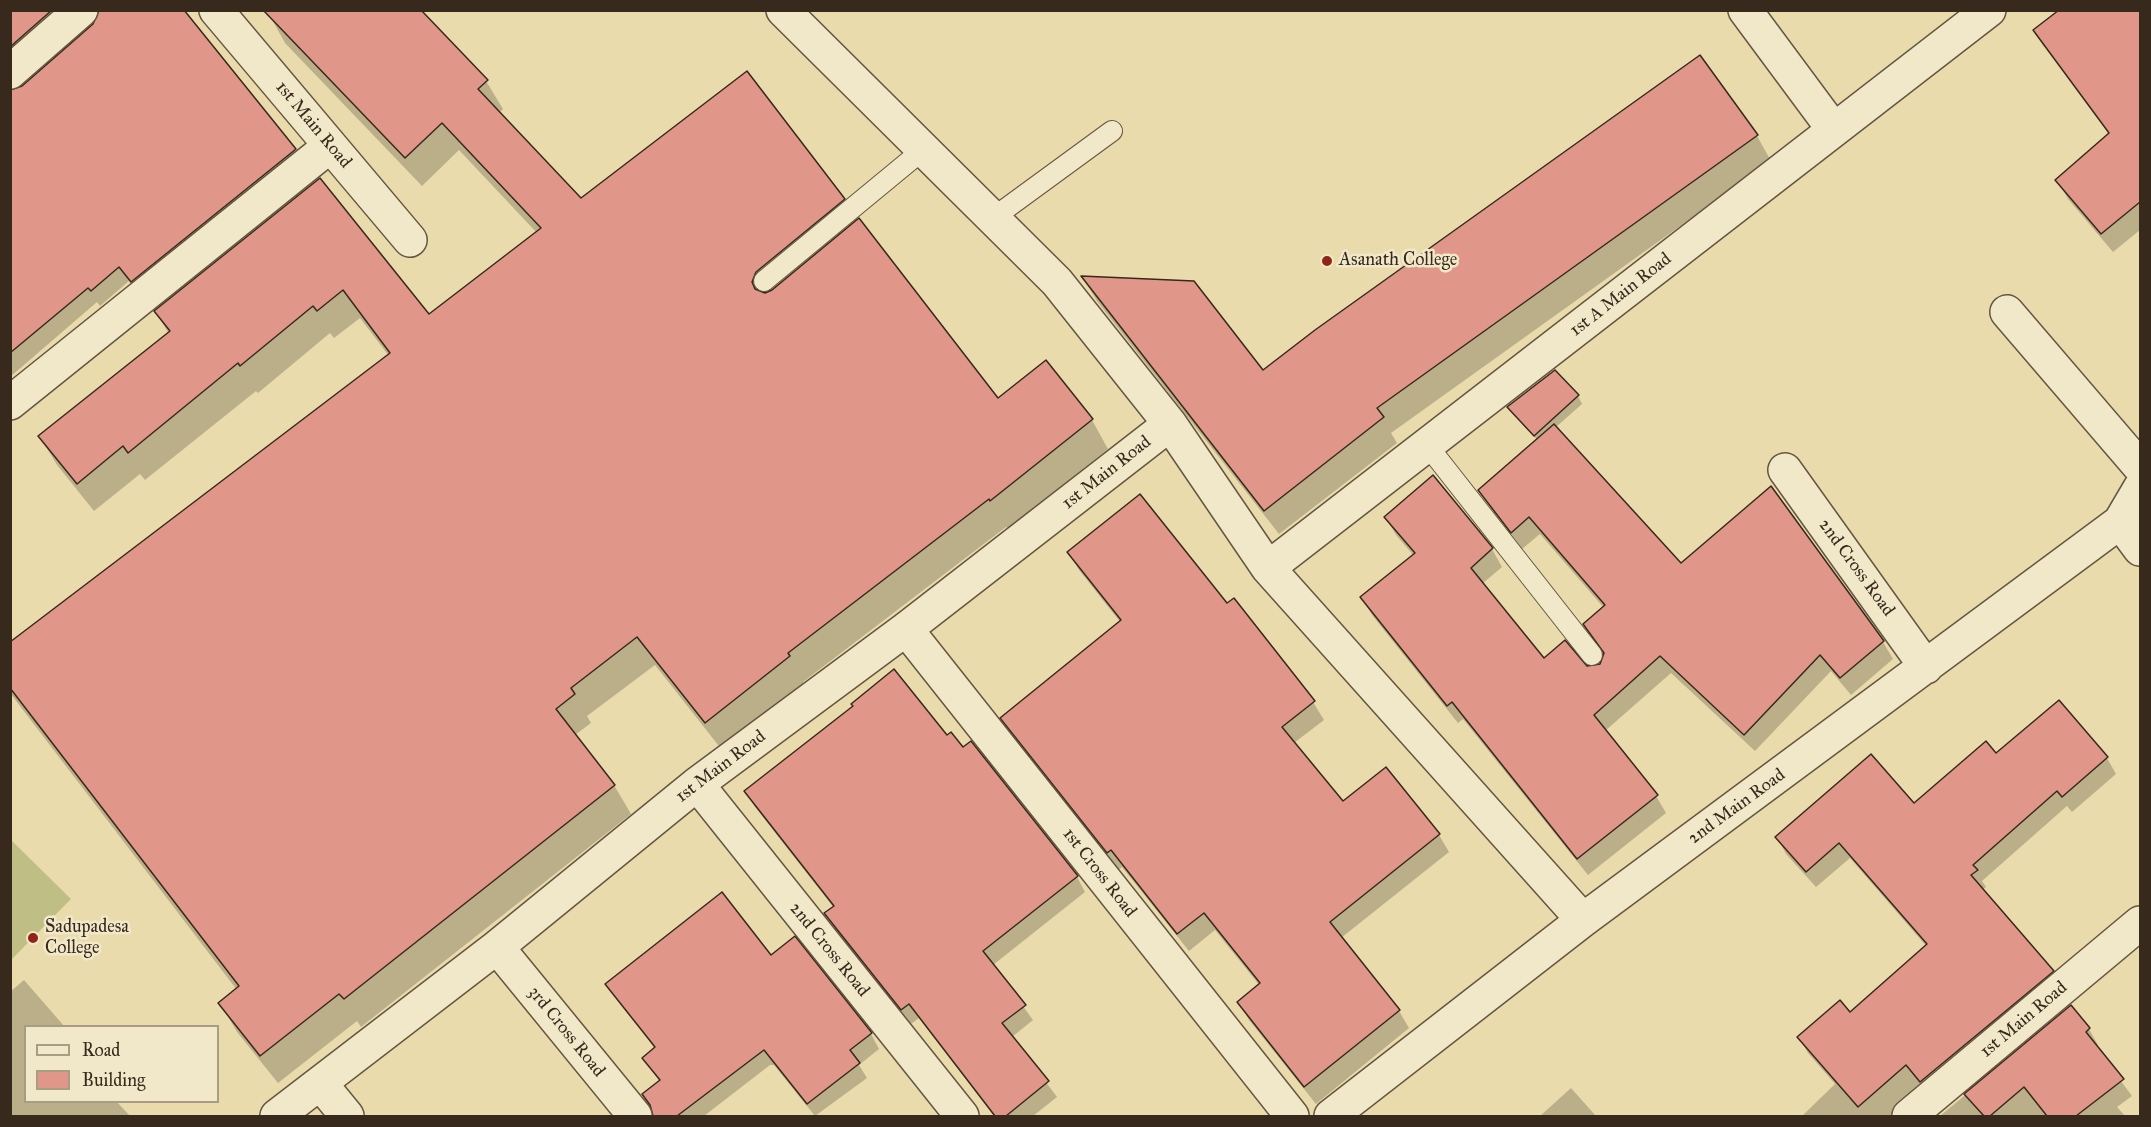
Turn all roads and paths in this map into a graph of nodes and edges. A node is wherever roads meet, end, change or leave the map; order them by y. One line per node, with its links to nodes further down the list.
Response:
1 (81, 10): 6 (street)
2 (783, 10): 10 (street)
3 (1745, 10): 7 (street)
4 (218, 11): 9 (street, 1st Main Road)
5 (1981, 16): 7 (street, 1st A Main Road)
6 (10, 72)
7 (1834, 130): 17 (street, 1st A Main Road)
8 (1112, 131): 11 (lane)
9 (330, 146): 12 (street, 1st Main Road); 15 (street)
10 (924, 149): 11 (street); 13 (lane)
11 (993, 218): 16 (street)
12 (410, 240)
13 (764, 281)
14 (2007, 312): 18 (street)
15 (10, 403)
16 (1170, 424): 23 (street); 24 (street, 1st Main Road)
17 (1427, 445): 23 (street, 1st A Main Road); 25 (lane)
18 (2140, 467)
19 (1785, 470): 26 (street, 2nd Cross Road)
20 (2140, 488): 21 (street)
21 (2120, 522): 22 (street); 26 (street, 2nd Main Road)
22 (2140, 549)
23 (1268, 568): 28 (street)
24 (906, 628): 27 (street, 1st Main Road); 37 (street, 1st Cross Road)
25 (1592, 655)
26 (1926, 667): 28 (street, 2nd Main Road)
27 (697, 784): 30 (street, 1st Main Road); 36 (street, 2nd Cross Road)
28 (1583, 920): 38 (street, 2nd Main Road)
29 (2140, 923): 32 (street, 1st Main Road)
30 (496, 947): 31 (street, 1st Main Road); 35 (street, 3rd Cross Road)
31 (320, 1083): 33 (street, 1st Main Road); 34 (street)
32 (1928, 1110)
33 (277, 1116)
34 (347, 1116)
35 (635, 1116)
36 (962, 1116)
37 (1292, 1116)
38 (1331, 1116)

